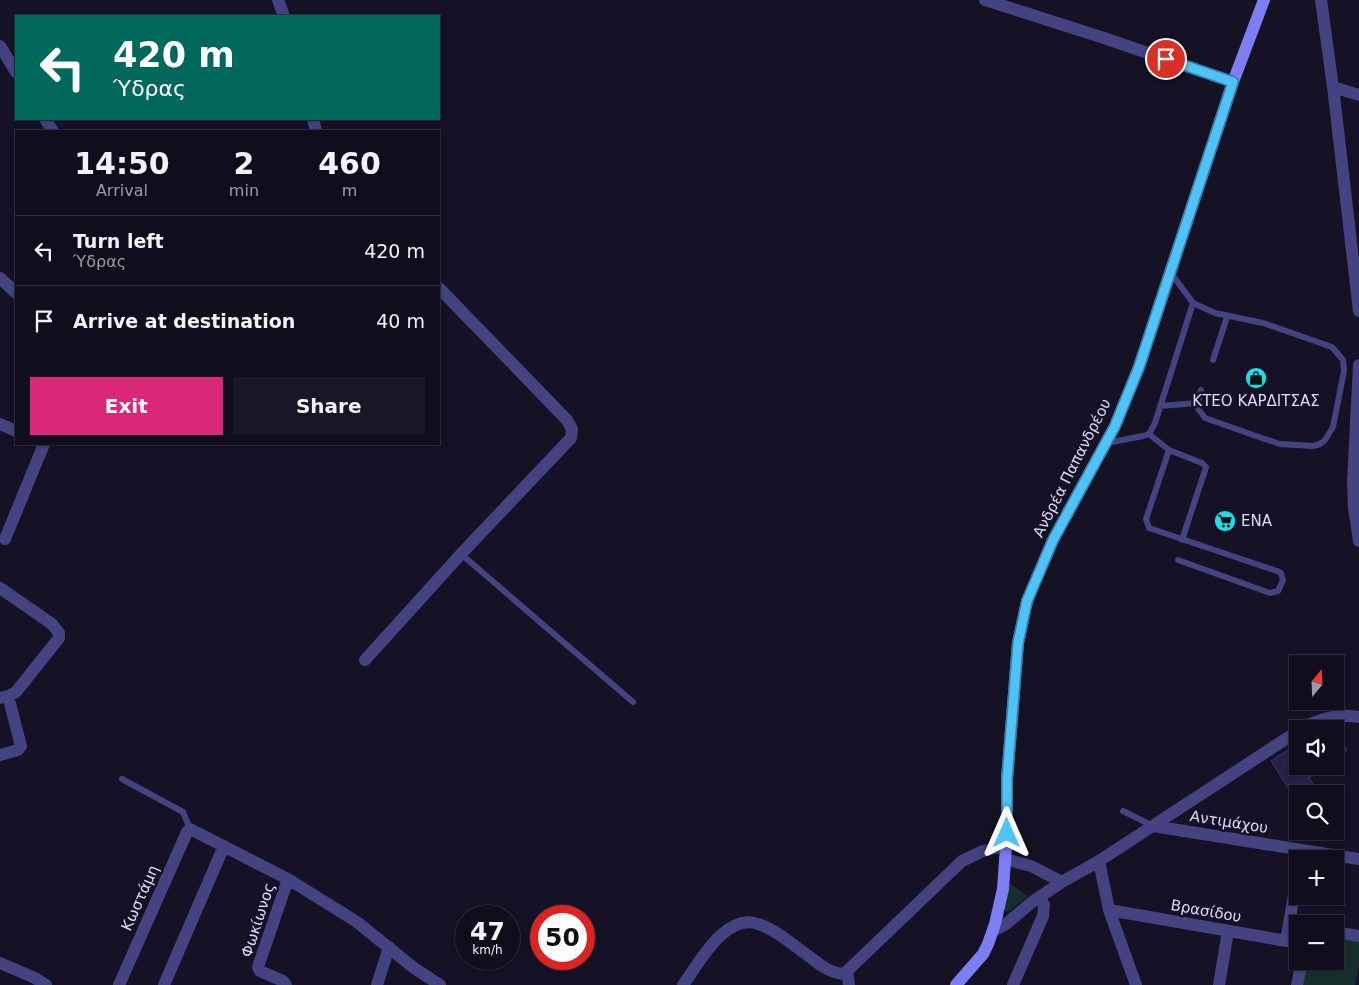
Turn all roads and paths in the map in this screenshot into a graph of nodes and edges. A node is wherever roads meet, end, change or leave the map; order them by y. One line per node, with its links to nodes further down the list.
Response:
1 (278, 0): 5 (street)
2 (985, 0): 8 (street)
3 (1264, 0): 8 (main road, Ανδρέα Παπανδρέου)
4 (1321, 0): 9 (street)
5 (284, 15)
6 (0, 46): 7 (street)
7 (15, 70)
8 (1233, 82): 11 (main road, Ανδρέα Παπανδρέου)
9 (1333, 87): 10 (street); 16 (street)
10 (1359, 95)
11 (1171, 273): 15 (lane); 26 (main road, Ανδρέα Παπανδρέου)
12 (0, 278): 14 (street)
13 (440, 289): 32 (street)
14 (15, 292)
15 (1193, 303): 17 (lane); 22 (lane)
16 (1359, 312)
17 (1227, 317): 18 (lane); 21 (lane)
18 (1213, 360)
19 (1359, 366): 31 (street)
20 (1201, 390): 21 (lane)
21 (1197, 403): 22 (lane)
22 (1160, 406): 25 (lane)
23 (0, 424): 24 (street)
24 (15, 431)
25 (1149, 434): 26 (lane); 28 (lane)
26 (1107, 443): 47 (main road, Ανδρέα Παπανδρέου)
27 (44, 445): 29 (street)
28 (1169, 450): 30 (lane); 30 (lane)
29 (5, 539)
30 (1182, 540): 33 (lane)
31 (1359, 541)
32 (461, 554): 35 (street); 37 (lane)
33 (1178, 560)
34 (0, 588): 36 (street)
35 (365, 660)
36 (4, 697): 41 (street)
37 (634, 702)
38 (1359, 717): 39 (street)
39 (1318, 720)
40 (1289, 737): 44 (street)
41 (0, 755)
42 (122, 779): 45 (lane)
43 (1123, 811): 44 (lane)
44 (1153, 826): 48 (street, Αντιμάχου); 51 (street)
45 (192, 830): 46 (street); 66 (street, Κωστάμη)
46 (224, 846): 52 (street); 67 (street)
47 (1006, 852): 53 (street); 56 (main road, Ανδρέα Παπανδρέου); 64 (street)
48 (1289, 852)
49 (1344, 858): 50 (street, Αντιμάχου)
50 (1359, 859)
51 (1099, 862): 53 (street); 55 (street)
52 (288, 879): 61 (street); 68 (street, Φωκίωνος)
53 (1062, 882): 54 (street)
54 (1040, 897): 56 (street); 74 (street)
55 (1110, 910): 57 (street, Βρασίδου); 75 (street)
56 (993, 931): 73 (main road, Ανδρέα Παπανδρέου)
57 (1228, 931): 60 (street, Βρασίδου); 76 (street)
58 (1344, 934): 59 (street)
59 (1359, 936)
60 (1289, 941)
61 (389, 947): 69 (street); 70 (street)
62 (0, 963): 65 (street)
63 (1300, 970): 77 (street)
64 (847, 971): 71 (street); 72 (street)
65 (46, 985)
66 (119, 985)
67 (164, 985)
68 (286, 985)
69 (377, 985)
70 (440, 985)
71 (683, 985)
72 (849, 985)
73 (956, 985)
74 (1013, 985)
75 (1136, 985)
76 (1219, 985)
77 (1297, 985)

